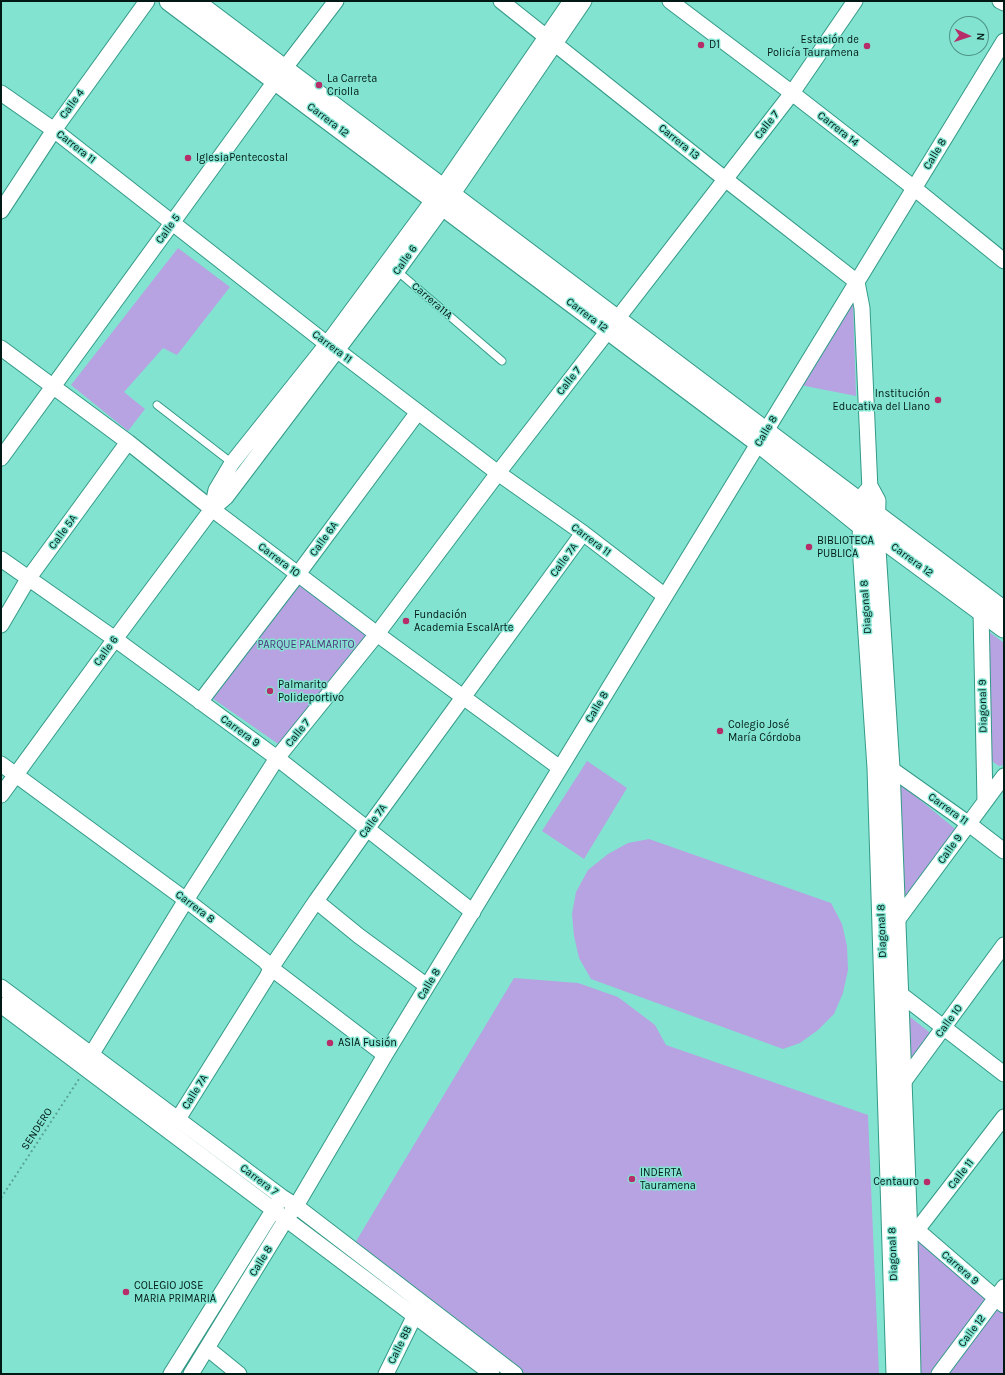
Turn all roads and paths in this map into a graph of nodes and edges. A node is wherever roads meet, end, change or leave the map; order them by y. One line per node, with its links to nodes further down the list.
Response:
1 (147, 1): 17 (street, Calle 4)
2 (169, 1): 14 (street, Carrera 12)
3 (194, 1): 14 (street, Carrera 12)
4 (336, 1): 14 (street, Calle 5)
5 (501, 1): 12 (street, Carrera 13)
6 (571, 1): 12 (street, Calle 6)
7 (584, 1): 12 (street, Calle 6)
8 (670, 1): 16 (street, Carrera 14)
9 (855, 1): 16 (street, Calle 7)
10 (1000, 1): 11 (street)
11 (1004, 4)
12 (550, 40): 18 (street, Carrera 13); 20 (street, Calle 6)
13 (1004, 41): 19 (street, Calle 8)
14 (280, 75): 20 (street, Carrera 12); 22 (street, Calle 5)
15 (1, 93): 17 (street, Carrera 11)
16 (792, 93): 18 (street, Calle 7); 19 (street, Carrera 14)
17 (54, 130): 21 (street, Calle 4); 22 (street, Carrera 11)
18 (725, 179): 25 (street, Carrera 13); 26 (street, Calle 7)
19 (914, 188): 23 (street, Carrera 14); 25 (street, Calle 8)
20 (443, 197): 24 (street, Calle 6); 26 (street, Carrera 12)
21 (1, 211)
22 (173, 222): 27 (street, Carrera 11); 30 (street, Calle 5)
23 (1001, 253)
24 (392, 267): 27 (street, Calle 6); 29 (lane, Carrera11A)
25 (857, 282): 33 (street, Calle 8); 39 (street, Diagonal 8)
26 (612, 325): 33 (street, Carrera 12); 37 (street, Calle 7)
27 (332, 347): 32 (street, Carrera 11); 36 (street, Calle 6); 38 (street, Calle 6)
28 (1, 348): 30 (street, Carrera 10)
29 (502, 361)
30 (53, 386): 34 (street, Carrera 10); 35 (street, Calle 5)
31 (157, 405): 36 (lane)
32 (418, 412): 37 (street, Carrera 11); 42 (street, Calle 6A)
33 (762, 437): 39 (street, Carrera 12); 44 (street, Calle 8)
34 (128, 442): 38 (street, Carrera 10); 43 (street, Calle 5A)
35 (1, 458)
36 (232, 463): 38 (street, Calle 6)
37 (498, 473): 40 (street, Carrera 11); 49 (street, Calle 7)
38 (212, 509): 42 (street, Carrera 10); 50 (street, Calle 6)
39 (869, 513): 45 (street, Carrera 12); 57 (street, Diagonal 8)
40 (583, 533): 44 (street, Carrera 11); 51 (street, Calle 7A)
41 (1, 560): 43 (street, Carrera 9)
42 (298, 574): 49 (street, Carrera 10); 52 (street, Calle 6A)
43 (28, 579): 47 (street, Calle 5A); 50 (street, Carrera 9)
44 (665, 596): 56 (street, Calle 8)
45 (983, 604): 46 (street, Carrera 12); 48 (street, Carrera 12); 53 (street, Diagonal 9)
46 (1004, 611)
47 (1, 624)
48 (1004, 628)
49 (377, 634): 51 (street, Carrera 10); 54 (street, Calle 7)
50 (115, 639): 52 (street, Carrera 9); 59 (street, Calle 6)
51 (463, 697): 56 (street, Carrera 10); 64 (street, Calle 7A)
52 (200, 702): 54 (street, Carrera 9)
53 (984, 753): 58 (street); 62 (street, Diagonal 9)
54 (277, 758): 64 (street, Carrera 9); 66 (street, Calle 7)
55 (1, 764): 59 (street, Carrera 8)
56 (560, 768): 68 (street, Calle 8)
57 (884, 768): 63 (street, Carrera 11); 69 (street, Diagonal 8); 74 (street, Diagonal 8)
58 (1004, 769)
59 (16, 776): 61 (street, Calle 6); 66 (street, Carrera 8)
60 (1004, 776): 62 (street, Calle 9)
61 (1, 795)
62 (985, 801): 63 (street, Calle 9)
63 (968, 824): 65 (street, Carrera 11); 69 (street, Calle 9)
64 (367, 829): 67 (street, Calle 7A); 68 (street, Carrera 9)
65 (1004, 851)
66 (186, 900): 71 (street, Carrera 8); 78 (street, Calle 7)
67 (316, 901): 71 (street, Calle 7A); 72 (street)
68 (473, 912): 72 (street, Calle 8)
69 (896, 922): 74 (street, Diagonal 8)
70 (1004, 945): 76 (street, Calle 10)
71 (271, 968): 77 (street, Carrera 8); 82 (street, Calle 7A)
72 (427, 986): 77 (street, Calle 8)
73 (1, 987): 78 (street, Carrera 7)
74 (891, 993): 76 (street); 80 (street, Diagonal 8)
75 (1, 1005): 78 (street, Carrera 7)
76 (944, 1028): 79 (street); 80 (street, Calle 10)
77 (385, 1055): 85 (street, Calle 8)
78 (89, 1062): 82 (street, Carrera 7); 84 (path, SENDERO); 86 (street, Carrera 7)
79 (1004, 1074)
80 (895, 1084): 88 (street, Diagonal 8)
81 (1004, 1117): 88 (street, Calle 11)
82 (178, 1119): 83 (street, Carrera 7)
83 (282, 1197): 85 (street, Carrera 7); 86 (street, Calle 8)
84 (1, 1198)
85 (296, 1206): 87 (street, Calle 8); 97 (street, Carrera 7)
86 (273, 1209): 87 (street, Carrera 7); 92 (street, Calle 8)
87 (286, 1219): 90 (street, Carrera 7); 91 (street, Calle 8)
88 (906, 1236): 89 (street, Carrera 9); 98 (street, Diagonal 8); 99 (street, Diagonal 8)
89 (1001, 1297): 100 (street, Calle 12)
90 (415, 1315): 95 (street, Calle 8B); 96 (street, Carrera 7)
91 (207, 1348): 93 (street, Calle 8); 94 (street)
92 (171, 1374)
93 (191, 1374)
94 (240, 1374)
95 (386, 1374)
96 (492, 1374)
97 (515, 1374)
98 (896, 1374)
99 (911, 1374)
100 (939, 1374)

